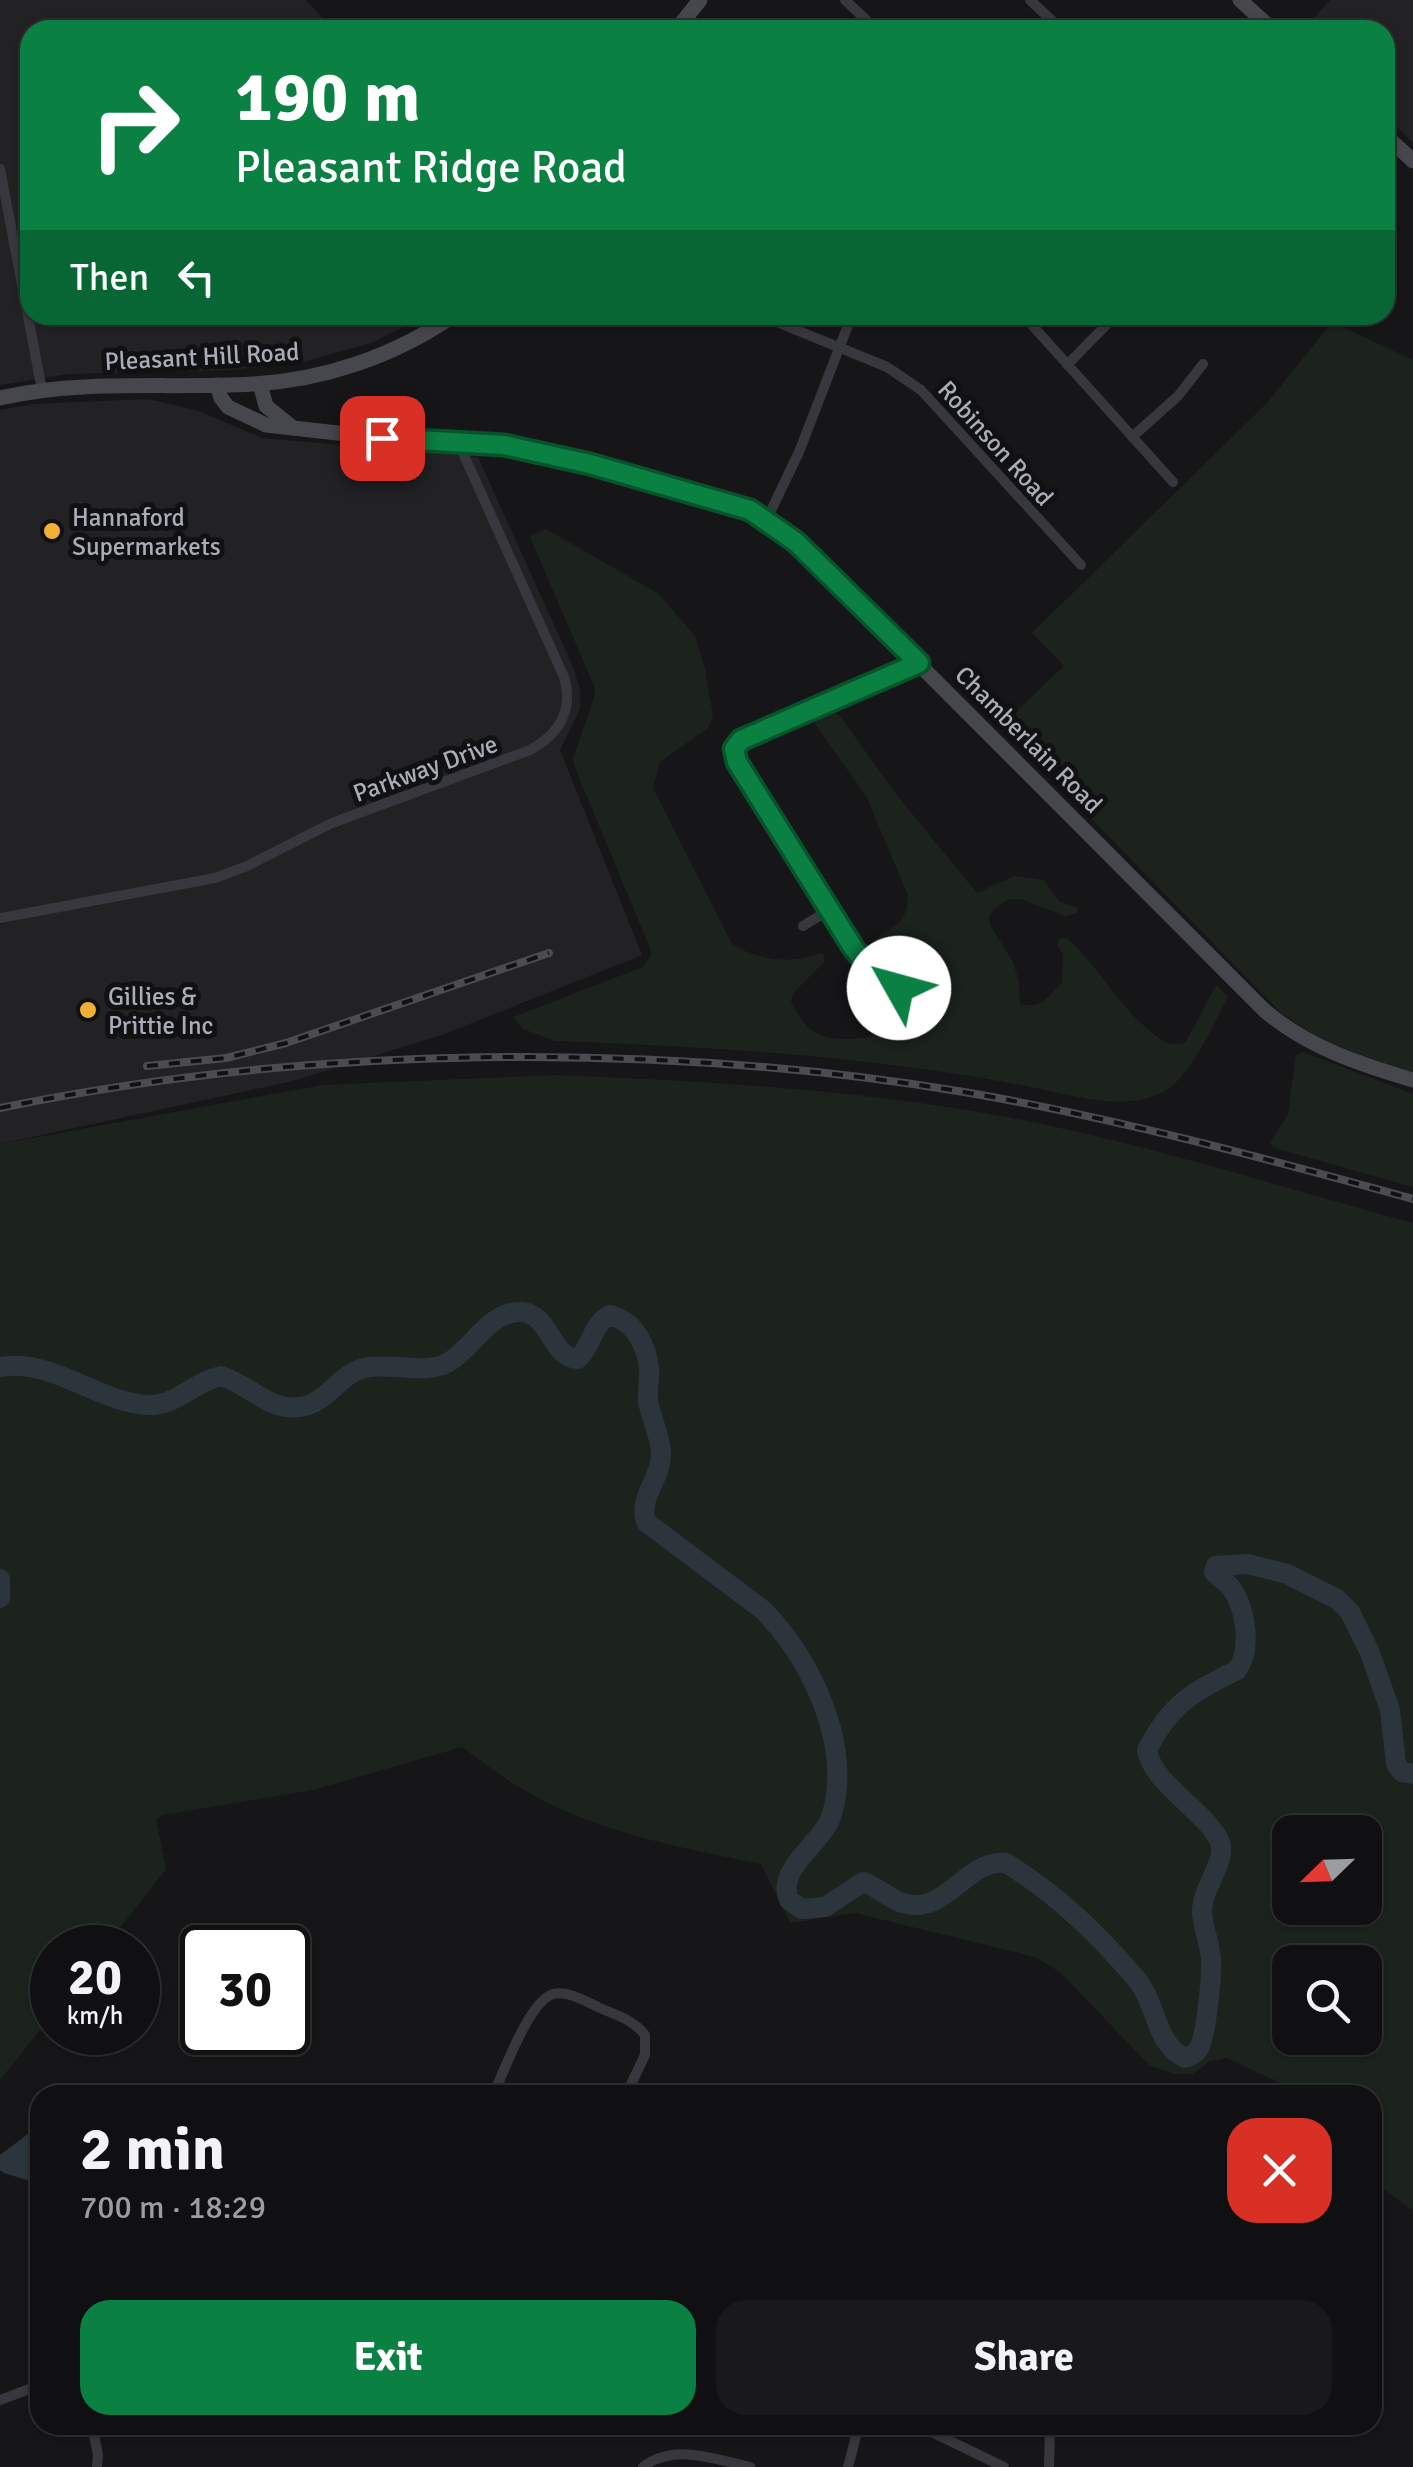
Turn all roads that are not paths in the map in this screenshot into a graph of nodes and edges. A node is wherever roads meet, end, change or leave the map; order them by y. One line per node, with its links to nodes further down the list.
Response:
1 (700, 0): 5 (street)
2 (845, 0): 6 (street)
3 (1030, 0): 7 (street)
4 (1240, 0): 8 (street)
5 (684, 20)
6 (867, 20)
7 (1051, 20)
8 (1261, 20)
9 (1395, 145): 10 (street)
10 (1413, 162)
11 (0, 168): 12 (street)
12 (20, 274)
13 (30, 325): 24 (street)
14 (438, 325): 22 (street, Pleasant Hill Road)
15 (785, 325): 19 (street, Robinson Road)
16 (848, 325): 19 (street)
17 (1032, 325): 20 (street)
18 (1106, 325): 20 (street)
19 (839, 347): 30 (street); 31 (street, Robinson Road)
20 (1067, 364): 27 (street)
21 (1203, 364): 27 (street)
22 (260, 384): 23 (street, Pleasant Hill Road); 26 (street)
23 (217, 385): 24 (street, Pleasant Hill Road); 26 (street, Chamberlain Road)
24 (42, 390): 25 (street, Pleasant Hill Road)
25 (0, 398)
26 (296, 430): 28 (street, Chamberlain Road)
27 (1132, 437): 29 (street)
28 (458, 442): 30 (street, Chamberlain Road); 34 (street, Parkway Drive)
29 (1173, 482)
30 (767, 518): 32 (street, Chamberlain Road)
31 (1081, 565)
32 (919, 663): 33 (street); 37 (street, Chamberlain Road)
33 (829, 910): 35 (street); 36 (street)
34 (0, 918)
35 (803, 926)
36 (899, 988)
37 (1413, 1080)
38 (499, 2085): 39 (street)
39 (631, 2085)
40 (30, 2389): 41 (street)
41 (0, 2400)
42 (93, 2435): 46 (street)
43 (856, 2435): 49 (street)
44 (937, 2435): 50 (street)
45 (1050, 2435): 51 (street)
46 (97, 2467)
47 (643, 2467): 48 (street)
48 (750, 2467)
49 (848, 2467)
50 (1004, 2467)
51 (1049, 2467)

